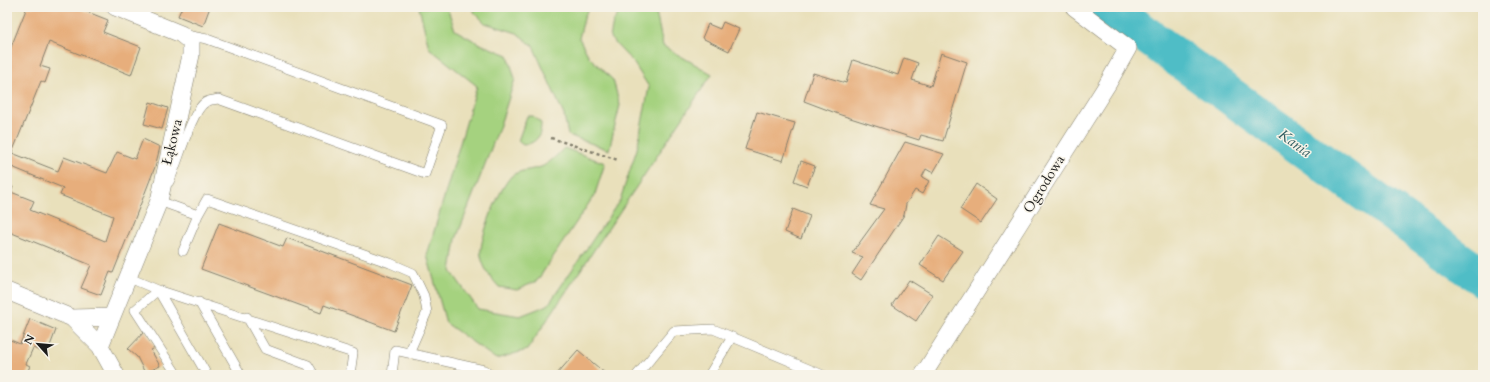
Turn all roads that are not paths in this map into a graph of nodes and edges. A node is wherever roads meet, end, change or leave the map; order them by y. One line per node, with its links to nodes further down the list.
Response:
1 (115, 7): 3 (street)
2 (1074, 7): 28 (street, Ogrodowa)
3 (180, 34): 4 (street, Łąkowa); 4 (lane)
4 (159, 201): 5 (lane); 7 (street, Łąkowa)
5 (198, 215): 6 (lane); 16 (lane)
6 (183, 251)
7 (127, 277): 8 (lane); 11 (street, Łąkowa)
8 (158, 290): 10 (lane); 18 (lane); 19 (lane)
9 (7, 291): 13 (street)
10 (198, 302): 12 (lane); 20 (lane)
11 (111, 317): 13 (street); 15 (street, Łąkowa)
12 (247, 317): 21 (lane); 22 (lane)
13 (72, 318): 15 (street)
14 (732, 337): 25 (lane); 26 (lane); 27 (lane)
15 (100, 346): 17 (street)
16 (409, 353): 23 (lane); 24 (lane)
17 (116, 375)
18 (177, 375)
19 (207, 375)
20 (241, 375)
21 (314, 375)
22 (350, 375)
23 (392, 375)
24 (490, 375)
25 (637, 375)
26 (709, 375)
27 (823, 375)
28 (923, 375)

